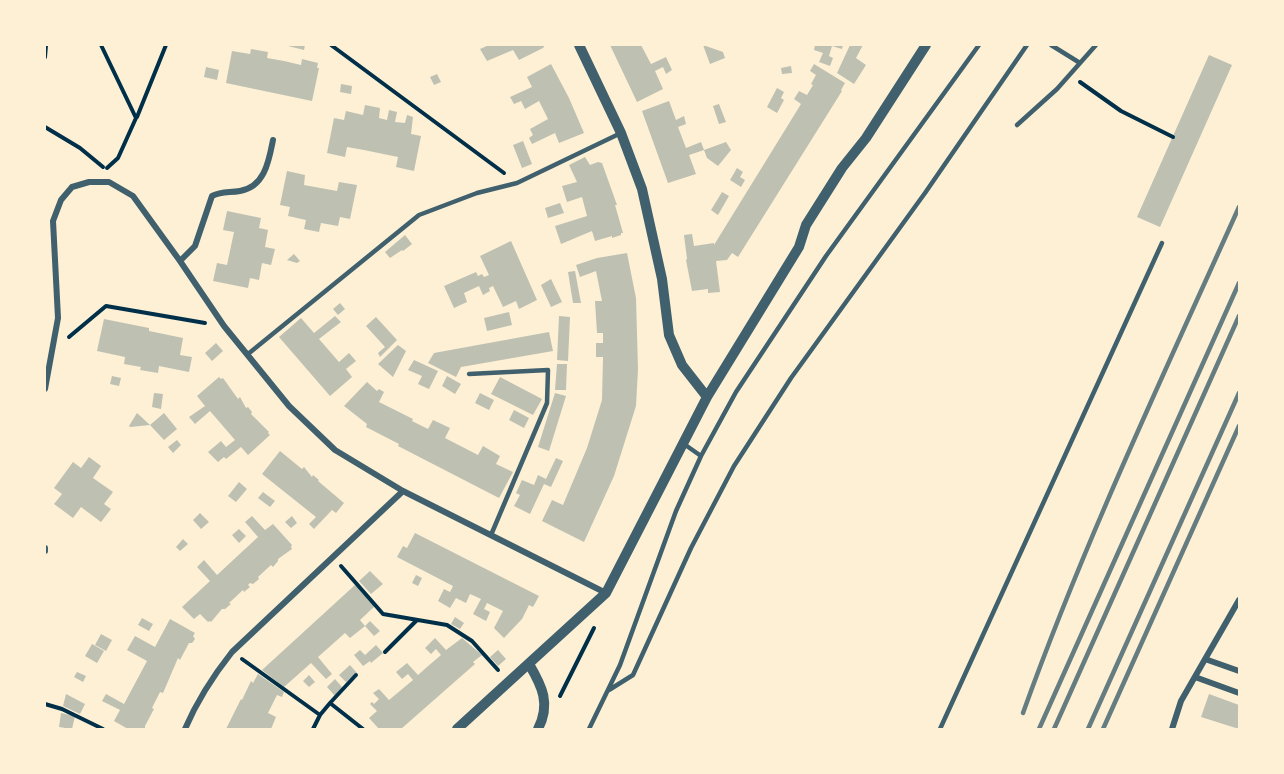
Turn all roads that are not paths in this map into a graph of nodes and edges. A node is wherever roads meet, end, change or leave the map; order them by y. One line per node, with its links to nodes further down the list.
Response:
1 (579, 45): 9 (street)
2 (926, 45): 16 (street)
3 (979, 45): 18 (lane)
4 (1027, 45): 27 (lane)
5 (1052, 45): 7 (lane)
6 (1096, 45): 7 (lane)
7 (1080, 63): 8 (lane)
8 (1017, 124)
9 (621, 133): 13 (lane); 16 (street)
10 (273, 140): 12 (street)
11 (1162, 243): 33 (lane)
12 (180, 261): 13 (street); 15 (street)
13 (248, 354): 19 (street)
14 (469, 374): 20 (lane)
15 (45, 389)
16 (706, 397): 17 (street)
17 (681, 443): 18 (lane); 21 (street)
18 (701, 456): 27 (lane)
19 (403, 491): 20 (street); 29 (street)
20 (491, 535): 21 (street)
21 (606, 592): 24 (street)
22 (1239, 600): 23 (street)
23 (1205, 659): 25 (street); 26 (street)
24 (529, 664): 30 (street); 31 (street)
25 (1239, 671)
26 (1195, 677): 28 (street); 34 (street)
27 (607, 692): 32 (lane)
28 (1239, 693)
29 (185, 729)
30 (457, 729)
31 (538, 729)
32 (590, 729)
33 (940, 729)
34 (1172, 729)

